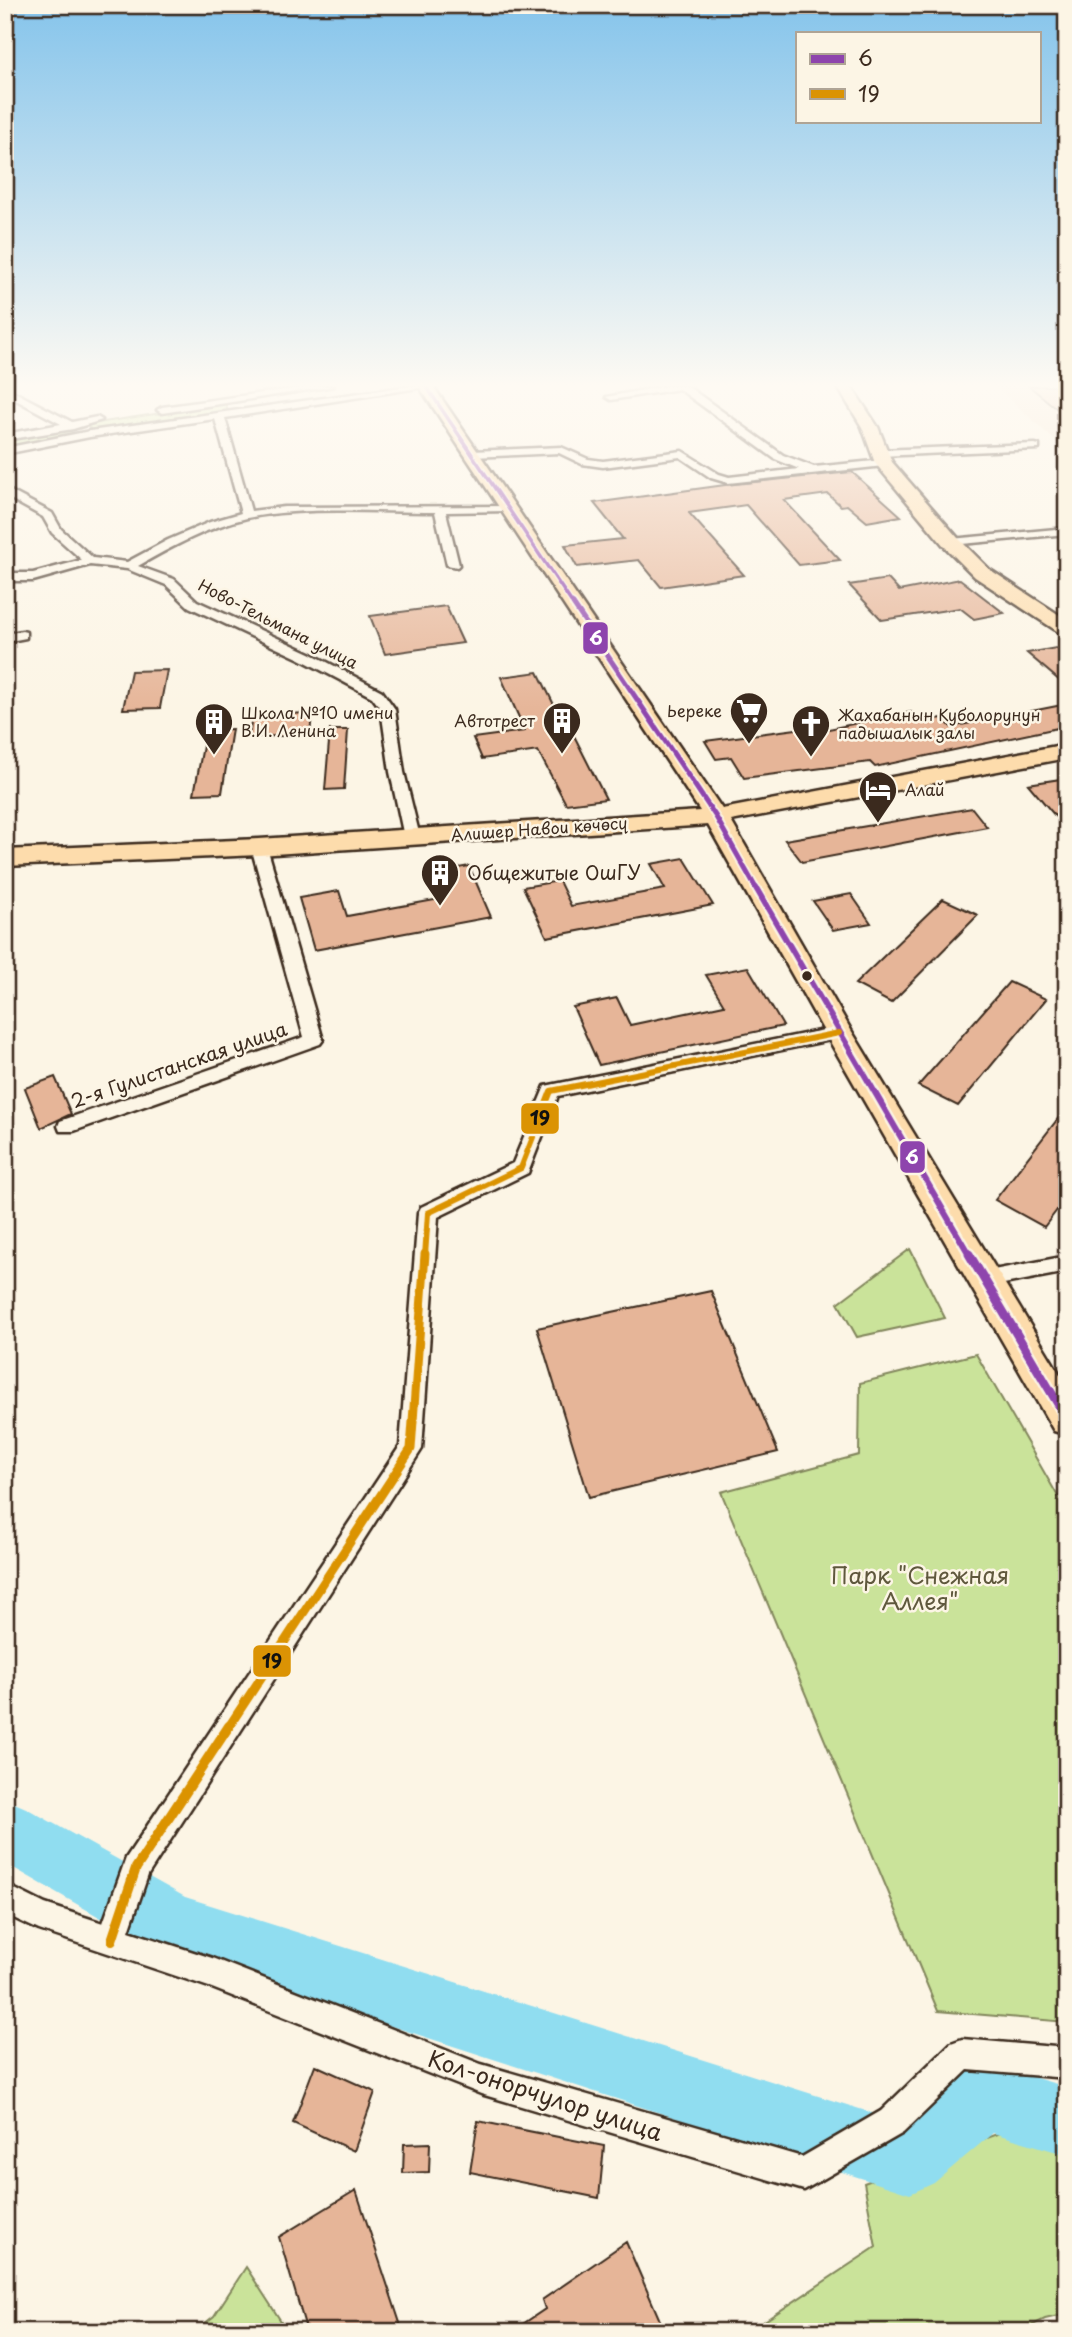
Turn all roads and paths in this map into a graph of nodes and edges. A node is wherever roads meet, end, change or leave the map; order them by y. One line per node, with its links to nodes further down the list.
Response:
1 (12, 495): 10 (street)
2 (241, 495): 7 (street)
3 (501, 495): 6 (main road)
4 (912, 495): 9 (main road)
5 (440, 508): 6 (street); 7 (street); 11 (street)
6 (510, 508): 18 (main road)
7 (247, 515): 12 (street)
8 (1067, 531): 9 (street)
9 (951, 542): 14 (main road)
10 (90, 561): 12 (street, Ново-Тельмана улица); 13 (street)
11 (453, 565)
12 (129, 566): 19 (street, Ново-Тельмана улица)
13 (5, 577)
14 (1067, 629)
15 (22, 635): 16 (street)
16 (5, 638)
17 (1067, 751): 18 (main road, Алишер Навои көчөсү)
18 (716, 817): 19 (main road, Алишер Навои көчөсү); 22 (main road)
19 (412, 837): 20 (main road, Алишер Навои көчөсү)
20 (259, 847): 21 (main road, Алишер Навои көчөсү); 23 (street, 2-я Гулистанская улица)
21 (5, 858)
22 (839, 1033): 25 (main road); 28 (street)
23 (67, 1126)
24 (1067, 1264): 25 (street)
25 (983, 1280): 26 (main road)
26 (1067, 1419)
27 (5, 1898): 29 (street, Кол-онорчулор улица)
28 (121, 1906): 29 (street)
29 (112, 1940): 30 (street, Кол-онорчулор улица)
30 (1067, 2063)

